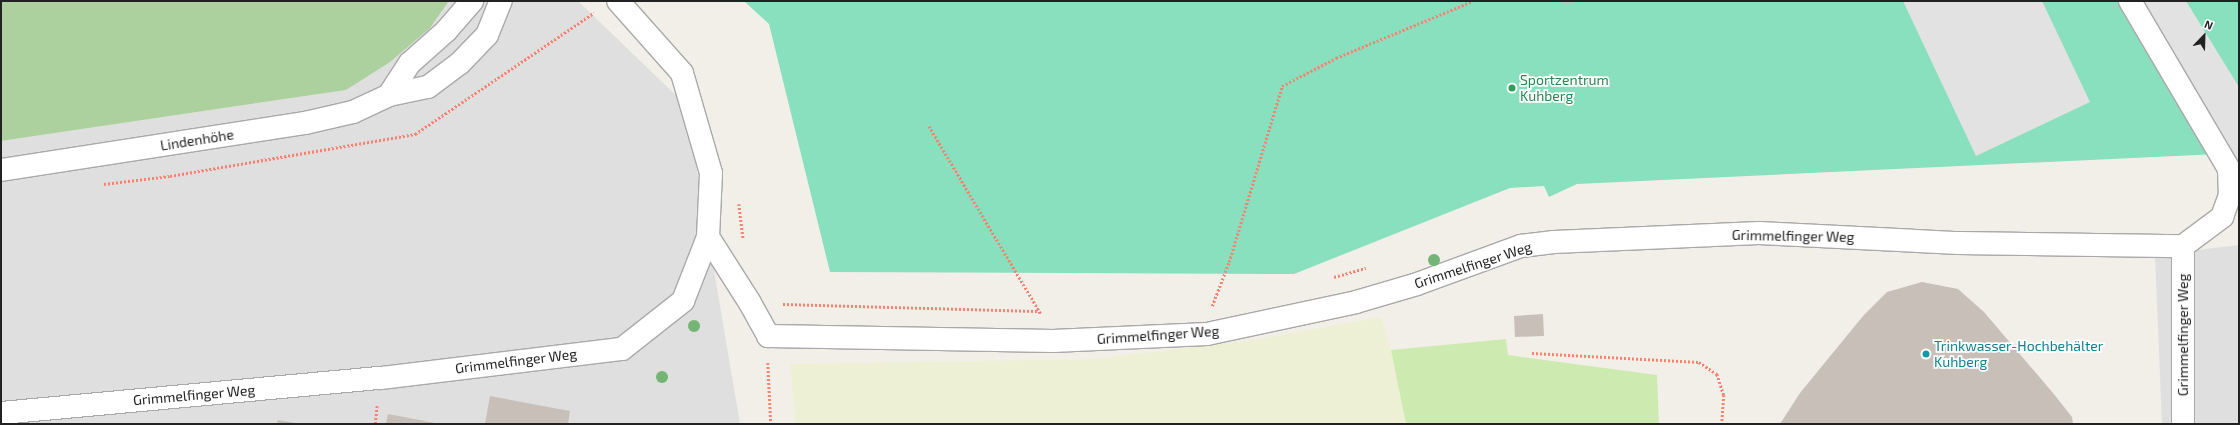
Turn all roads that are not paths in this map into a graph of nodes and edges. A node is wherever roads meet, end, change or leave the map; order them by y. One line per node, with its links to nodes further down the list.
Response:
1 (472, 1): 5 (street)
2 (502, 1): 5 (street, Lindenhöhe)
3 (618, 1): 8 (street, Grimmelfinger Weg)
4 (2130, 1): 7 (street)
5 (389, 95): 6 (street, Lindenhöhe)
6 (1, 170)
7 (2231, 219): 9 (street)
8 (708, 237): 9 (street, Grimmelfinger Weg); 10 (street, Grimmelfinger Weg)
9 (2183, 246): 11 (street, Grimmelfinger Weg)
10 (1, 413)
11 (2184, 424)

